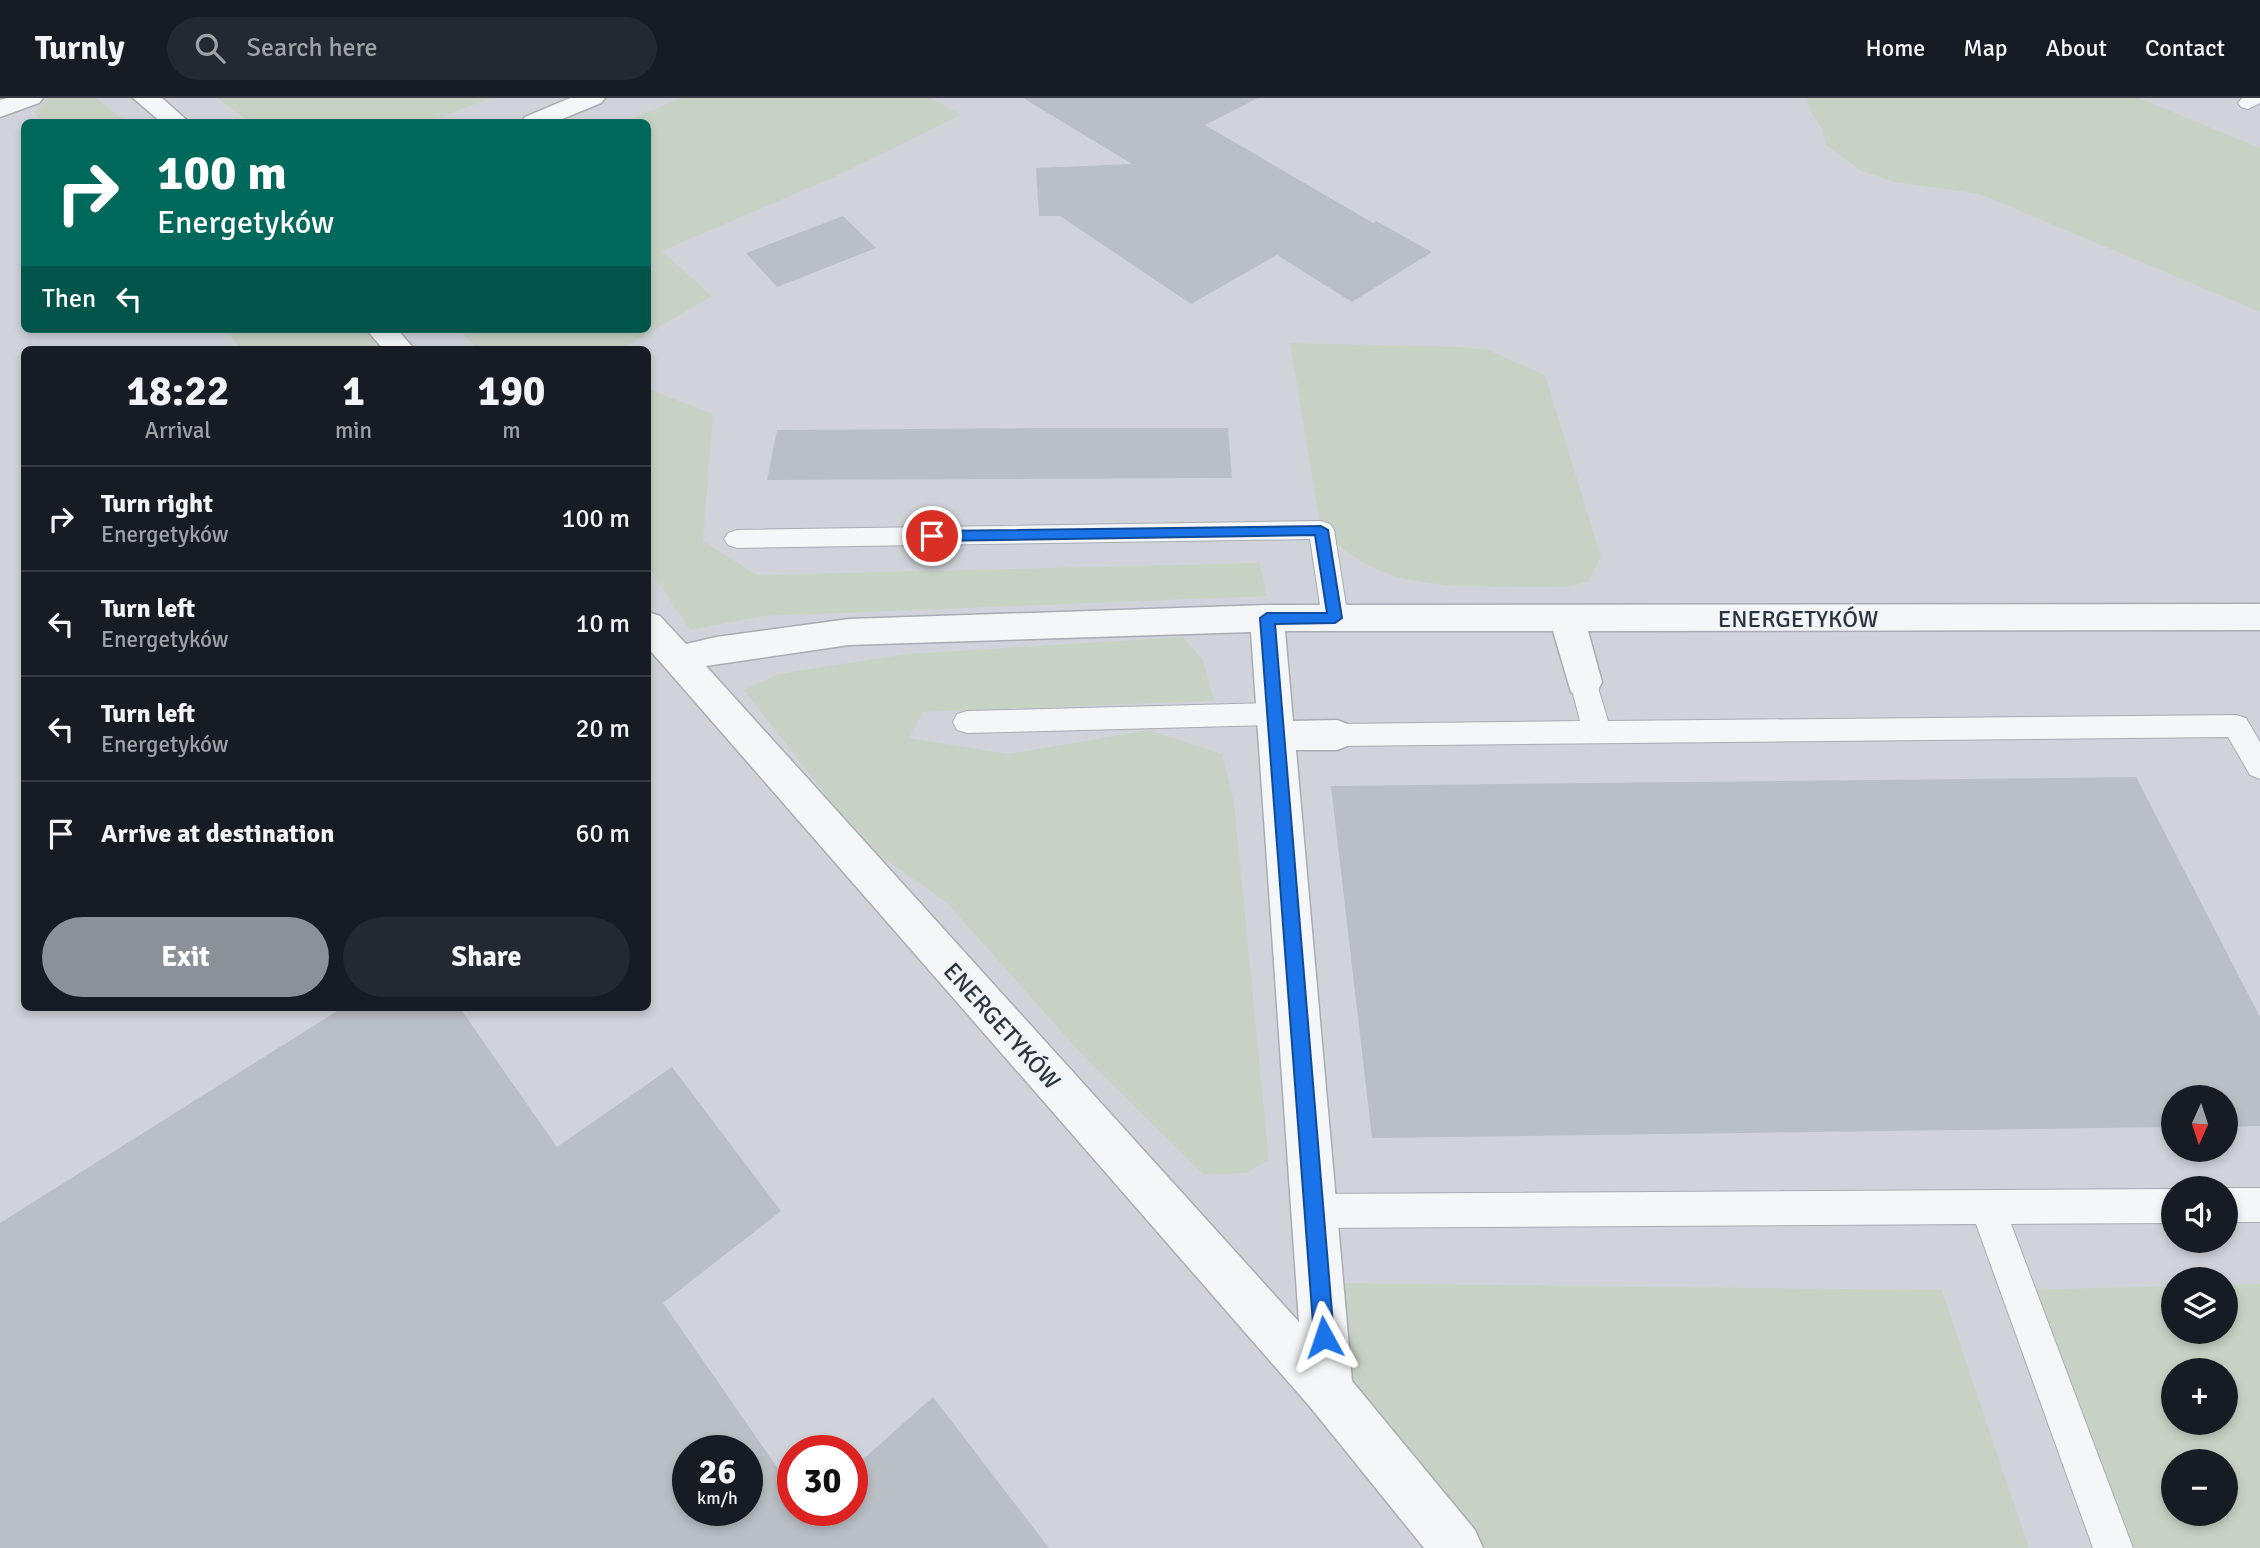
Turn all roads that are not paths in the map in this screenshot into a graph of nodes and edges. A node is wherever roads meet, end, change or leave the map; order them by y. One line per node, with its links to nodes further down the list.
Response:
1 (30, 98): 4 (street)
2 (146, 98): 5 (street)
3 (592, 98): 6 (street)
4 (0, 109)
5 (172, 119)
6 (541, 119)
7 (737, 539): 10 (lane)
8 (2260, 617): 11 (street, ENERGETYKÓW)
9 (1267, 618): 10 (street, ENERGETYKÓW); 13 (street, ENERGETYKÓW); 16 (street)
10 (1335, 618): 11 (street, ENERGETYKÓW)
11 (1568, 619): 14 (street)
12 (651, 628): 13 (street, ENERGETYKÓW)
13 (678, 659): 25 (street, ENERGETYKÓW)
14 (1584, 682): 17 (lane)
15 (967, 722): 16 (lane)
16 (1276, 725): 18 (street); 24 (street)
17 (1597, 733): 18 (lane); 19 (lane)
18 (1337, 735)
19 (2260, 767)
20 (2238, 1205): 21 (lane)
21 (2260, 1205)
22 (2161, 1206): 23 (lane)
23 (1987, 1207): 24 (lane); 27 (lane)
24 (1314, 1211): 25 (street)
25 (1328, 1391): 26 (street, ENERGETYKÓW)
26 (1457, 1548)
27 (2113, 1548)

